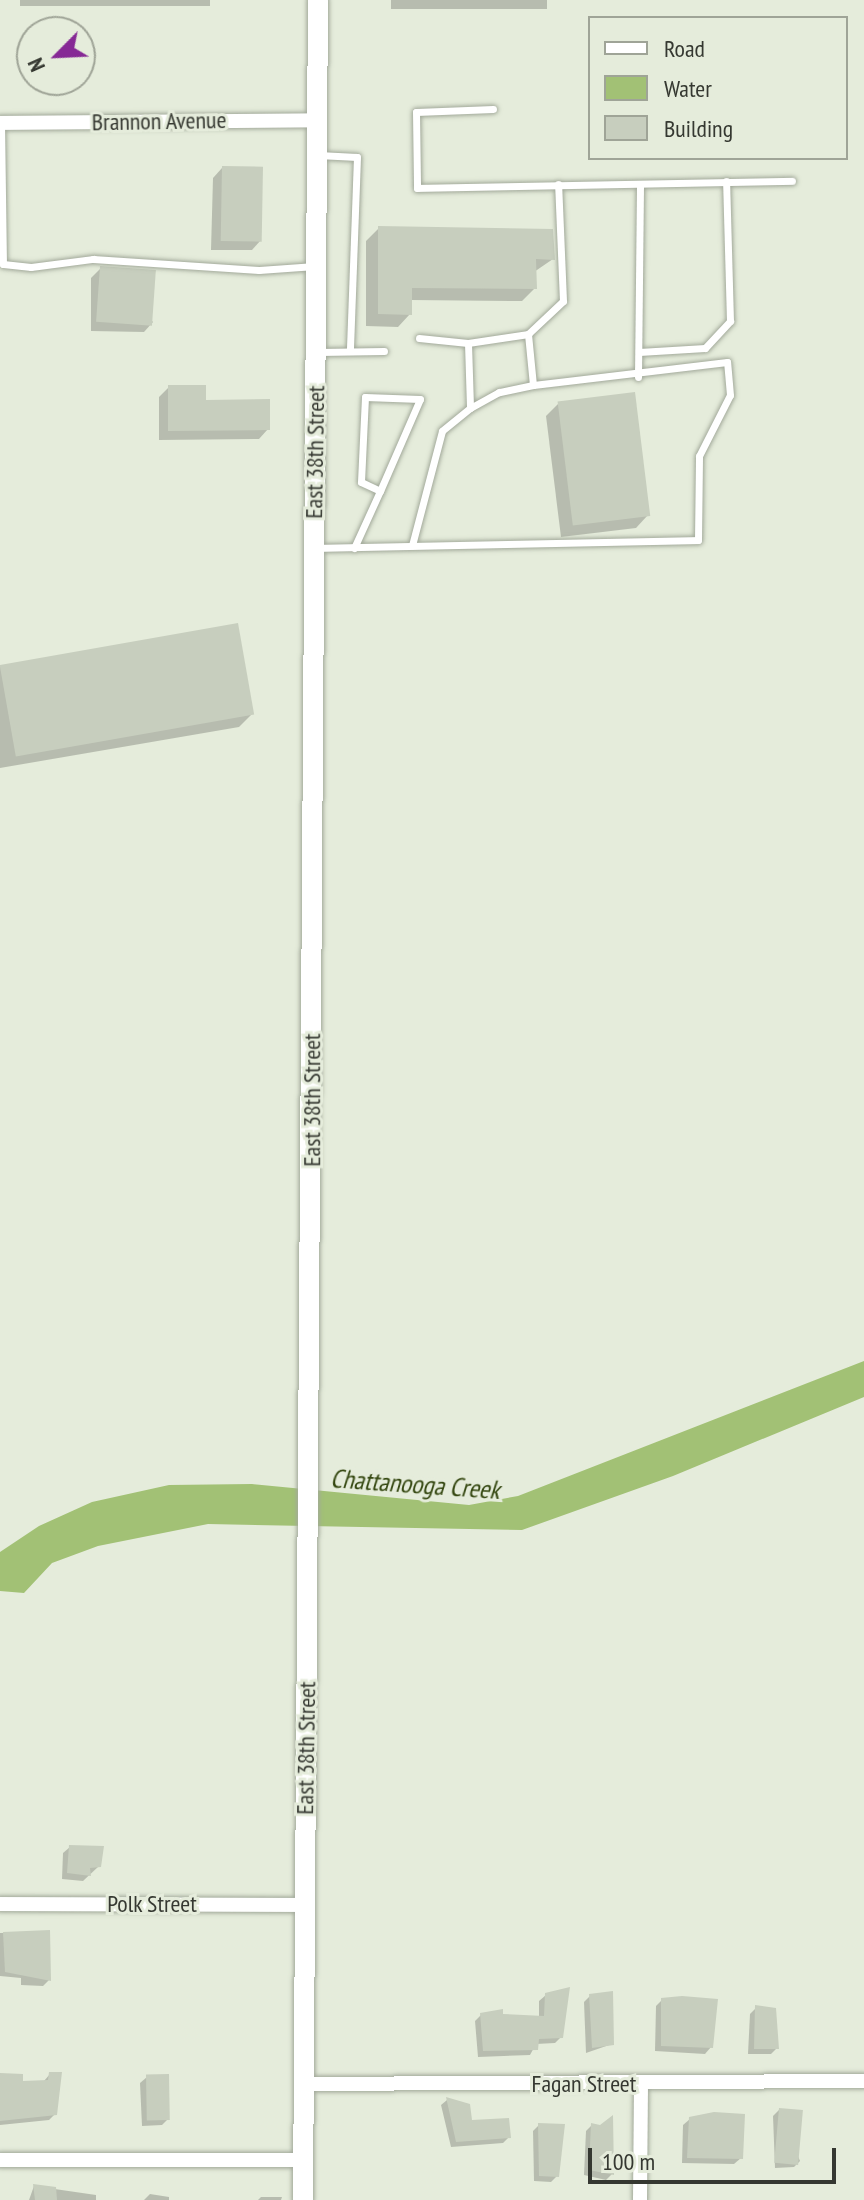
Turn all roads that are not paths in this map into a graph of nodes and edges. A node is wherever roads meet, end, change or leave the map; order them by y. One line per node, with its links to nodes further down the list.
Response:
1 (318, 0): 3 (main road, East 38th Street)
2 (493, 109): 8 (lane)
3 (318, 120): 4 (street, Brannon Avenue); 5 (main road, East 38th Street)
4 (0, 123): 10 (lane)
5 (317, 155): 10 (main road, East 38th Street); 14 (lane)
6 (726, 181): 7 (lane); 9 (lane); 17 (lane)
7 (792, 181)
8 (558, 184): 9 (lane); 11 (lane)
9 (640, 185): 17 (lane)
10 (317, 265): 16 (main road, East 38th Street)
11 (528, 334): 13 (lane); 19 (lane)
12 (419, 338): 13 (lane)
13 (468, 343): 20 (lane)
14 (350, 351): 15 (lane); 16 (lane)
15 (384, 351)
16 (316, 352): 23 (main road, East 38th Street)
17 (639, 352): 18 (lane)
18 (638, 377): 19 (lane); 22 (lane)
19 (533, 385): 20 (lane)
20 (470, 408): 22 (lane)
21 (380, 491): 21 (lane); 24 (lane)
22 (412, 545): 24 (lane)
23 (314, 548): 24 (lane); 26 (main road, East 38th Street)
24 (354, 548)
25 (0, 1904): 26 (street, Polk Street)
26 (304, 1905): 28 (main road, East 38th Street)
27 (864, 2081): 29 (street, Fagan Street)
28 (303, 2084): 29 (street, Fagan Street); 31 (main road, East 38th Street)
29 (641, 2084): 33 (street)
30 (0, 2160): 31 (street)
31 (303, 2160): 32 (main road, East 38th Street)
32 (303, 2200)
33 (640, 2200)

